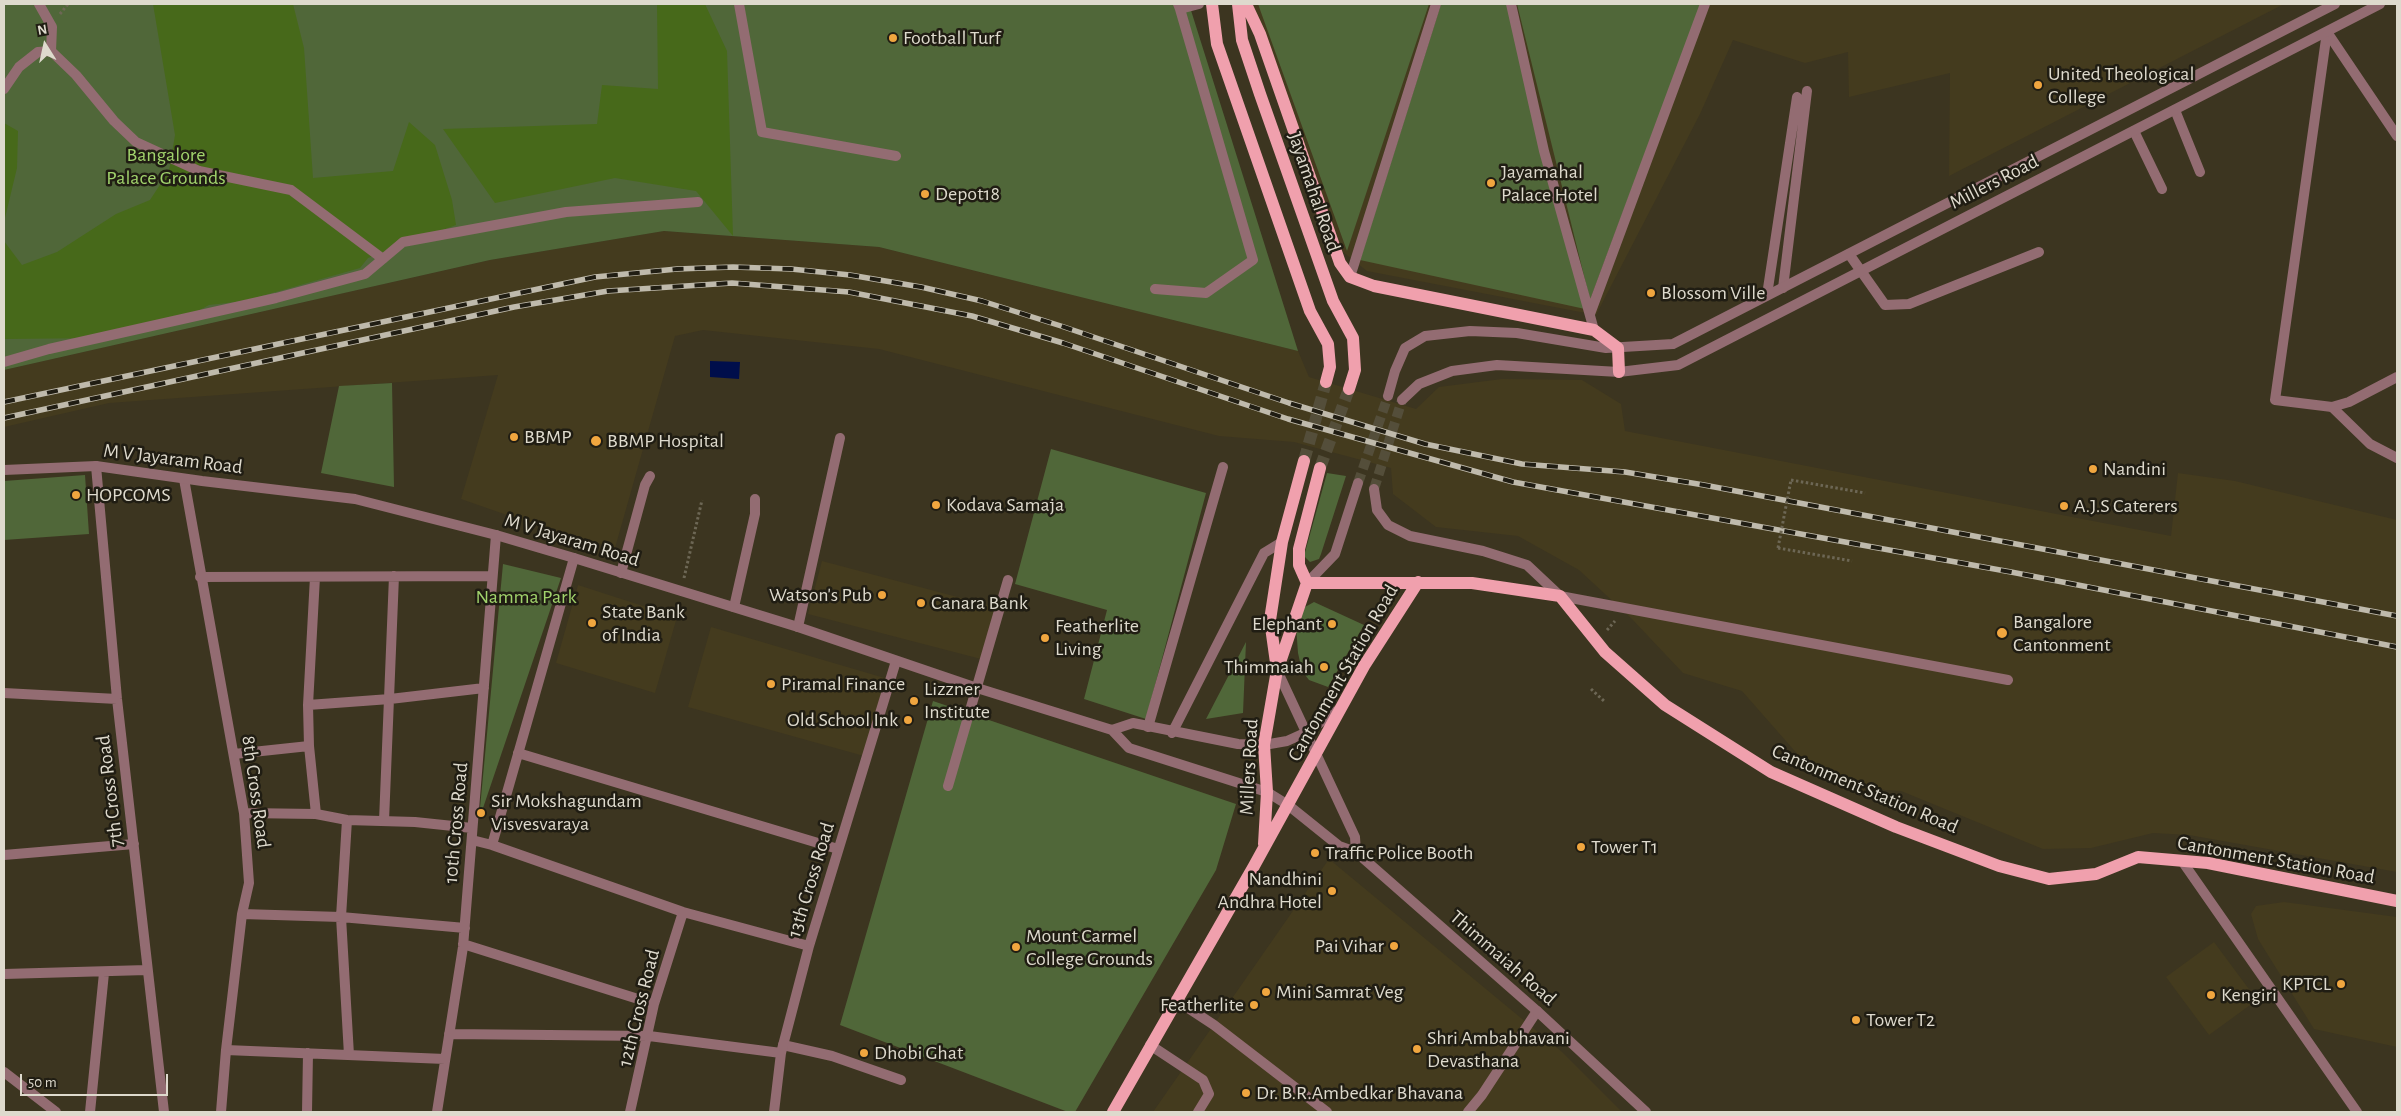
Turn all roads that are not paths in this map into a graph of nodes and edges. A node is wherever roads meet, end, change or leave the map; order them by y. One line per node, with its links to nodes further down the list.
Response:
1 (38, 4): 14 (street)
2 (739, 4): 21 (street)
3 (1199, 4): 12 (street)
4 (1212, 4): 39 (main road)
5 (1238, 4): 40 (main road, Jayamahal Road)
6 (1246, 4): 29 (main road)
7 (1436, 4): 29 (street)
8 (1511, 4): 33 (street)
9 (1705, 4): 33 (street)
10 (2335, 4): 26 (street, Millers Road)
11 (2374, 5): 13 (street, Millers Road)
12 (1179, 7): 31 (street)
13 (2327, 32): 18 (street, Millers Road); 20 (street); 43 (street)
14 (51, 51): 15 (street); 27 (street)
15 (4, 89)
16 (1808, 91): 30 (street)
17 (1797, 97): 32 (street)
18 (2175, 110): 19 (street, Millers Road); 22 (street)
19 (2134, 131): 23 (street); 28 (street, Millers Road)
20 (2397, 136)
21 (896, 156)
22 (2200, 172)
23 (2162, 189)
24 (698, 202): 27 (street)
25 (2039, 252): 28 (street)
26 (1849, 254): 28 (street); 30 (street, Millers Road)
27 (383, 259): 36 (street)
28 (1860, 272): 37 (street, Millers Road)
29 (1350, 277): 34 (main road)
30 (1782, 288): 32 (street, Millers Road)
31 (1155, 289)
32 (1767, 295): 35 (street, Millers Road)
33 (1590, 314): 34 (street)
34 (1594, 330): 35 (main road)
35 (1618, 348): 37 (main road); 41 (street, Millers Road)
36 (4, 362)
37 (1618, 372): 42 (street, Millers Road)
38 (2397, 377): 43 (street)
39 (1326, 382)
40 (1349, 389)
41 (1388, 396)
42 (1402, 400)
43 (2332, 407): 45 (street)
44 (840, 438): 69 (street)
45 (2397, 458)
46 (1304, 461): 57 (main road, Millers Road)
47 (96, 466): 50 (street, M V Jayaram Road); 52 (street, M V Jayaram Road); 76 (street, 7th Cross Road)
48 (1222, 468): 80 (street)
49 (1320, 468): 65 (main road)
50 (4, 470)
51 (650, 476): 59 (street)
52 (184, 479): 56 (street, M V Jayaram Road); 62 (street, 8th Cross Road)
53 (1358, 483): 65 (street)
54 (1374, 489): 67 (street)
55 (755, 499): 68 (street)
56 (496, 535): 58 (street, M V Jayaram Road); 61 (street, 10th Cross Road)
57 (1282, 542): 71 (main road, Millers Road); 82 (street)
58 (574, 558): 59 (street, M V Jayaram Road); 86 (street)
59 (621, 572): 68 (street, M V Jayaram Road)
60 (394, 576): 61 (street); 63 (street); 77 (street)
61 (492, 576): 73 (street, 10th Cross Road)
62 (200, 577): 63 (street); 88 (street, 8th Cross Road)
63 (315, 577): 78 (street)
64 (1008, 580): 74 (street)
65 (1307, 582): 66 (main road); 71 (main road)
66 (1418, 582): 67 (main road, Cantonment Station Road); 79 (main road, Cantonment Station Road)
67 (1560, 596): 72 (street); 104 (main road, Cantonment Station Road)
68 (734, 607): 69 (street, M V Jayaram Road)
69 (798, 627): 70 (street, M V Jayaram Road)
70 (896, 661): 74 (street, M V Jayaram Road); 101 (street, 13th Cross Road)
71 (1277, 670): 83 (street); 84 (main road, Millers Road)
72 (2008, 680)
73 (484, 688): 77 (street); 96 (street, 10th Cross Road)
74 (977, 688): 81 (street, M V Jayaram Road); 89 (street)
75 (4, 693): 76 (street)
76 (116, 698): 98 (street, 7th Cross Road)
77 (390, 699): 78 (street); 95 (street)
78 (308, 705): 85 (street)
79 (1341, 707): 83 (street); 87 (main road, Cantonment Station Road)
80 (1148, 727): 81 (street); 82 (street)
81 (1112, 730): 90 (street, M V Jayaram Road)
82 (1172, 732): 84 (street)
83 (1307, 732): 84 (street); 87 (street)
84 (1264, 745): 90 (main road, Millers Road)
85 (309, 746): 88 (street); 93 (street)
86 (518, 752): 99 (street); 101 (street)
87 (1317, 753): 91 (main road, Cantonment Station Road); 102 (street)
88 (234, 754): 92 (street, 8th Cross Road)
89 (948, 786)
90 (1267, 792): 91 (street, M V Jayaram Road); 100 (main road, Millers Road)
91 (1288, 805): 100 (main road, Millers Road); 102 (street, Thimmaiah Road)
92 (244, 813): 93 (street); 107 (street, 8th Cross Road)
93 (316, 814): 94 (street)
94 (347, 820): 95 (street); 108 (street)
95 (384, 821): 96 (street)
96 (472, 828): 97 (street, 10th Cross Road)
97 (472, 840): 99 (street); 109 (street, 10th Cross Road)
98 (134, 844): 103 (street); 112 (street, 7th Cross Road)
99 (492, 845): 106 (street)
100 (1264, 847): 115 (main road, Millers Road)
101 (838, 849): 111 (street, 13th Cross Road)
102 (1356, 852): 117 (street, Thimmaiah Road)
103 (4, 855)
104 (2182, 861): 105 (main road, Cantonment Station Road); 141 (street)
105 (2397, 901)
106 (683, 912): 111 (street); 116 (street, 12th Cross Road)
107 (242, 914): 108 (street); 122 (street, 8th Cross Road)
108 (341, 917): 109 (street); 124 (street)
109 (465, 928): 110 (street, 10th Cross Road)
110 (463, 944): 116 (street); 118 (street, 10th Cross Road)
111 (809, 946): 121 (street, 13th Cross Road)
112 (147, 970): 113 (street); 130 (street, 7th Cross Road)
113 (104, 973): 114 (street); 129 (street)
114 (4, 974)
115 (1176, 1000): 120 (main road, Millers Road); 138 (street)
116 (654, 1004): 119 (street, 12th Cross Road)
117 (1537, 1011): 139 (street); 140 (street, Thimmaiah Road)
118 (449, 1034): 119 (street); 125 (street, 10th Cross Road)
119 (649, 1036): 121 (street); 134 (street, 12th Cross Road)
120 (1150, 1045): 136 (main road, Millers Road); 137 (street)
121 (782, 1049): 127 (street); 135 (street, 13th Cross Road)
122 (226, 1050): 123 (street); 131 (street, 8th Cross Road)
123 (308, 1053): 124 (street); 132 (street)
124 (349, 1055): 125 (street)
125 (445, 1059): 133 (street, 10th Cross Road)
126 (4, 1072): 128 (street)
127 (902, 1080)
128 (56, 1112)
129 (90, 1112)
130 (164, 1112)
131 (221, 1112)
132 (307, 1112)
133 (437, 1112)
134 (630, 1112)
135 (774, 1112)
136 (1113, 1112)
137 (1198, 1112)
138 (1327, 1112)
139 (1468, 1112)
140 (1646, 1112)
141 (2356, 1112)

